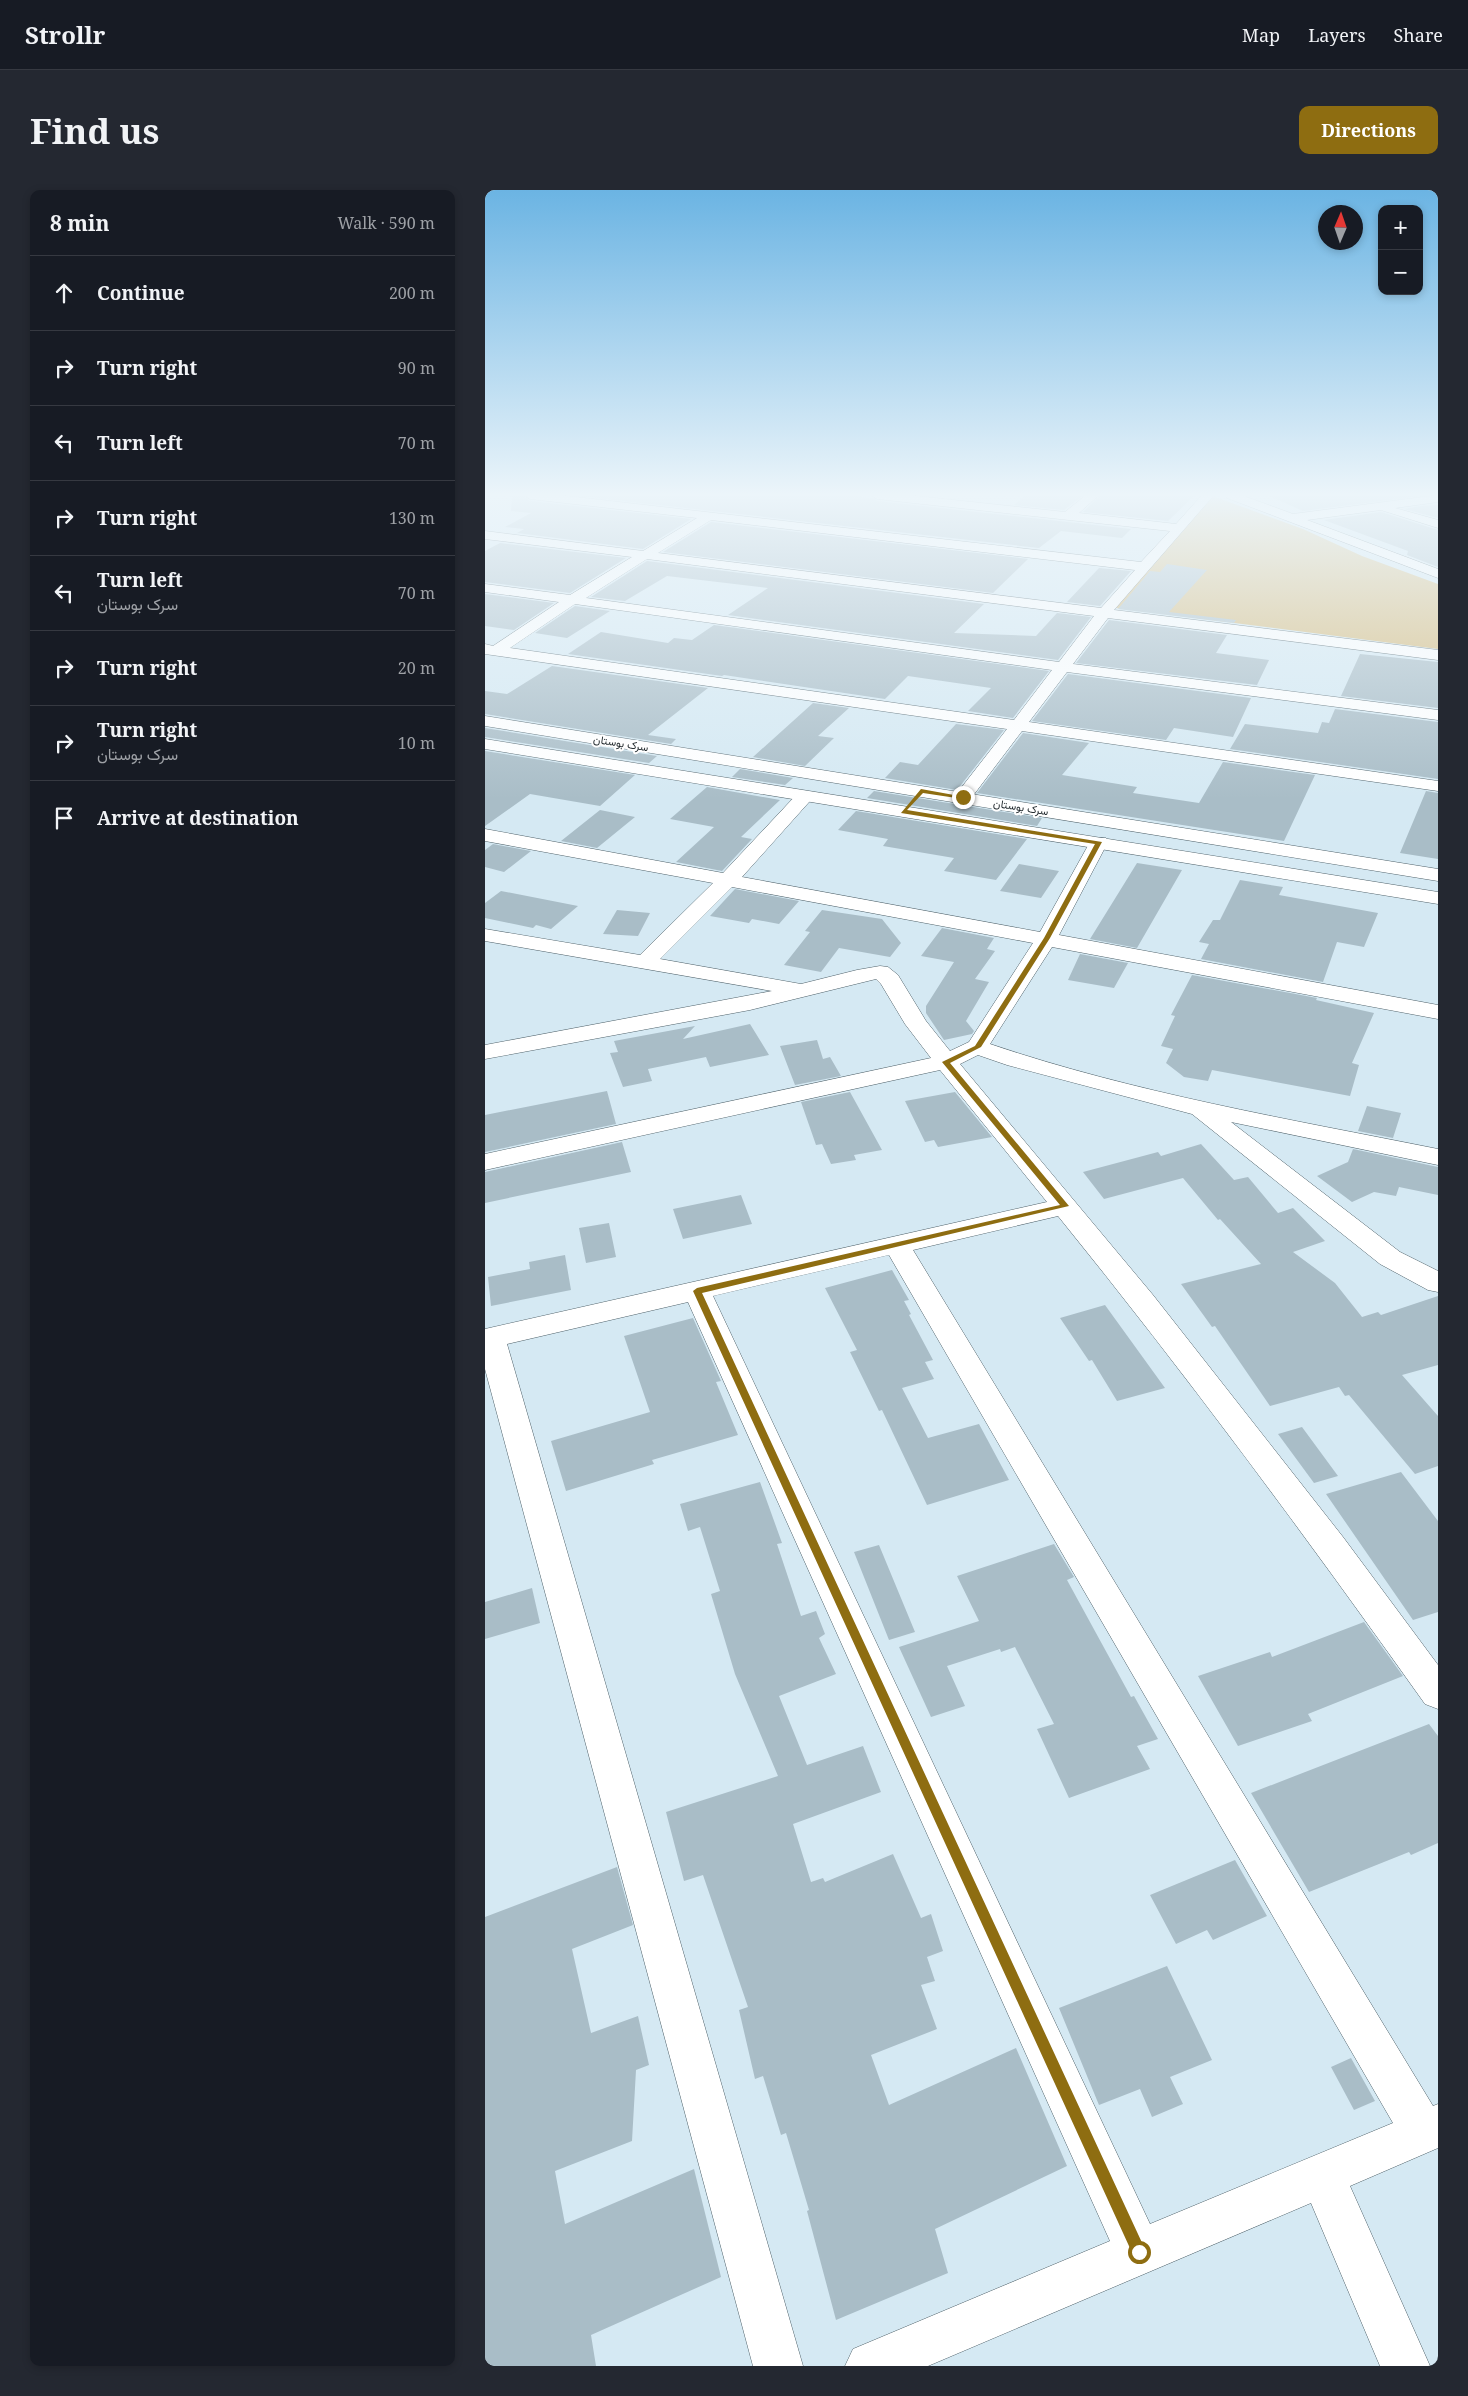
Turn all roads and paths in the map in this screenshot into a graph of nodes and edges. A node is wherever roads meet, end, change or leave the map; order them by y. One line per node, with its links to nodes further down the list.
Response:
1 (547, 597): 5 (street)
2 (577, 597): 5 (street)
3 (982, 597): 6 (street)
4 (1119, 597): 6 (street)
5 (572, 600): 7 (street); 9 (street)
6 (1105, 612): 8 (street); 9 (street)
7 (490, 650): 12 (street)
8 (1438, 655)
9 (1063, 667): 10 (street); 12 (street)
10 (1438, 715)
11 (485, 722): 15 (street, سرک بوستان)
12 (1017, 727): 14 (street); 17 (street)
13 (485, 744): 16 (street, سرک بوستان)
14 (1438, 786)
15 (921, 791): 17 (street, سرک بوستان); 18 (street)
16 (805, 797): 18 (street, سرک بوستان); 22 (street)
17 (963, 797): 21 (street, سرک بوستان)
18 (903, 811): 20 (street, سرک بوستان)
19 (485, 834): 22 (street)
20 (1099, 842): 23 (street, سرک بوستان); 25 (street)
21 (1438, 875)
22 (728, 880): 25 (street); 26 (street)
23 (1438, 898)
24 (485, 935): 26 (street)
25 (1047, 938): 28 (street); 29 (street)
26 (644, 964): 27 (street)
27 (805, 989): 30 (street); 31 (street)
28 (1438, 1012)
29 (977, 1047): 31 (street); 32 (street)
30 (485, 1052)
31 (946, 1062): 34 (street); 35 (street)
32 (1198, 1108): 33 (street); 37 (street)
33 (1438, 1157)
34 (485, 1162)
35 (1065, 1206): 36 (street); 40 (street)
36 (897, 1245): 38 (street); 41 (street)
37 (1438, 1283)
38 (697, 1291): 39 (street); 43 (street)
39 (488, 1338): 45 (street)
40 (1438, 1693)
41 (1430, 2129): 42 (street)
42 (1322, 2175): 43 (street); 46 (street)
43 (1139, 2252): 44 (street)
44 (881, 2364)
45 (778, 2366)
46 (1405, 2366)

